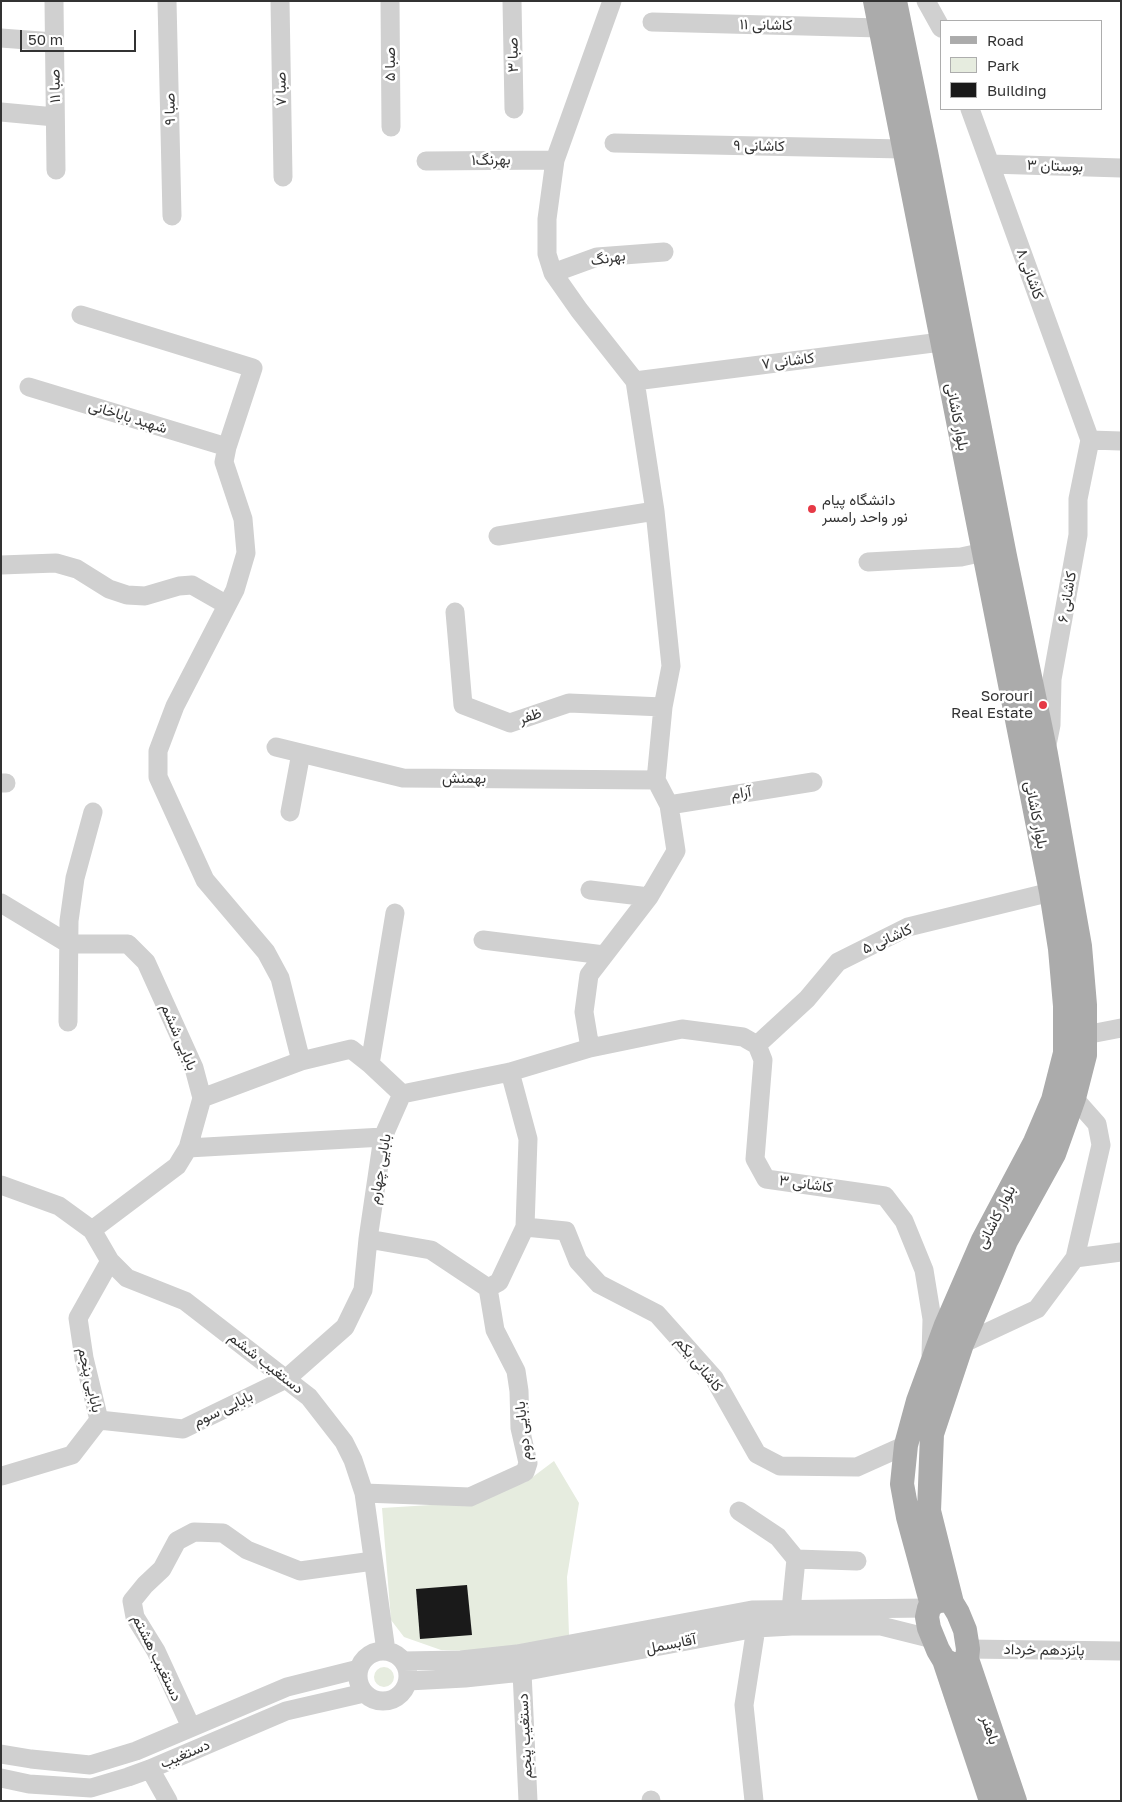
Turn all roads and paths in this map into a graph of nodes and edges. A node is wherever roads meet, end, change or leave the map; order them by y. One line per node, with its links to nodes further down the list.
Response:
1 (54, 1): 14 (street, صبا ۱۱)
2 (167, 1): 28 (street, صبا ۹)
3 (280, 1): 27 (street, صبا ۷)
4 (390, 1): 19 (street, صبا ۵)
5 (512, 1): 15 (street, صبا ۳)
6 (612, 1): 22 (street)
7 (875, 1): 12 (main road, بلوار کاشانی)
8 (896, 1): 32 (main road, بلوار کاشانی)
9 (926, 1): 11 (street)
10 (652, 22): 12 (street, کاشانی ۱۱)
11 (940, 26)
12 (880, 28): 21 (main road, بلوار کاشانی)
13 (1, 38): 14 (street)
14 (54, 42): 18 (street, صبا ۱۱)
15 (514, 109)
16 (970, 110): 24 (street, کاشانی ۸)
17 (1, 112): 18 (street)
18 (56, 117): 26 (street, صبا ۱۱)
19 (391, 127)
20 (614, 143): 21 (street, کاشانی ۹)
21 (903, 149): 32 (main road, بلوار کاشانی)
22 (555, 160): 23 (street, ۱بهرنگ); 30 (street)
23 (426, 161)
24 (990, 164): 25 (street, بوستان ۳); 35 (street, کاشانی ۸)
25 (1121, 168)
26 (56, 170)
27 (283, 177)
28 (172, 216)
29 (664, 252): 30 (street, بهرنگ)
30 (553, 273): 33 (street)
31 (81, 315): 37 (street)
32 (952, 340): 33 (street, کاشانی ۷); 40 (main road, بلوار کاشانی); 48 (main road, بلوار کاشانی)
33 (635, 381): 38 (street)
34 (29, 387): 37 (street, شهید باباخانی)
35 (1090, 440): 36 (street); 48 (street, کاشانی ۶)
36 (1121, 441)
37 (227, 447): 43 (street)
38 (654, 511): 39 (street); 45 (street)
39 (498, 536)
40 (984, 552): 41 (street); 55 (main road, بلوار کاشانی)
41 (868, 562)
42 (1, 565): 43 (street)
43 (227, 606): 67 (street)
44 (455, 612): 45 (street, ظفر)
45 (663, 707): 49 (street)
46 (276, 747): 47 (street, بهمنش)
47 (301, 753): 49 (street, بهمنش); 53 (street)
48 (1046, 754): 64 (main road, بلوار کاشانی)
49 (656, 780): 51 (street)
50 (813, 782): 51 (street, آرام)
51 (669, 804): 56 (street)
52 (93, 812): 60 (street)
53 (290, 812)
54 (590, 890): 56 (street)
55 (1051, 892): 65 (street, کاشانی ۵); 84 (main road, بلوار کاشانی)
56 (649, 897): 61 (street)
57 (1, 903): 60 (street)
58 (395, 913): 68 (street)
59 (483, 940): 61 (street)
60 (69, 944): 62 (street); 71 (street, بابایی ششم)
61 (604, 955): 66 (street)
62 (68, 1022)
63 (1121, 1028): 64 (street)
64 (1085, 1035): 72 (main road, بلوار کاشانی)
65 (757, 1044): 66 (street); 84 (street, کاشانی ۳)
66 (590, 1048): 69 (street)
67 (301, 1061): 68 (street); 71 (street)
68 (370, 1064): 70 (street)
69 (510, 1072): 70 (street); 76 (street)
70 (402, 1094): 73 (street, بابایی چهارم)
71 (202, 1098): 74 (street)
72 (1074, 1098): 80 (street); 83 (main road, بلوار کاشانی)
73 (383, 1137): 74 (street); 78 (street, بابایی چهارم)
74 (188, 1148): 77 (street)
75 (1, 1185): 77 (street, دستغیب ششم)
76 (526, 1227): 82 (street); 87 (street, کاشانی یکم)
77 (92, 1230): 81 (street, دستغیب ششم)
78 (368, 1239): 82 (street); 85 (street, بابایی چهارم)
79 (1121, 1252): 80 (street)
80 (1075, 1258): 83 (street)
81 (110, 1260): 85 (street, دستغیب ششم); 86 (street, بابایی پنجم)
82 (488, 1288): 89 (street, بابایی دوم)
83 (962, 1344): 94 (main road, بلوار کاشانی)
84 (931, 1365): 87 (main road, بلوار کاشانی)
85 (286, 1379): 86 (street, بابایی سوم); 89 (street, دستغیب ششم)
86 (99, 1420): 88 (street, بابایی پنجم)
87 (906, 1445): 94 (main road, بلوار کاشانی)
88 (1, 1476)
89 (364, 1493): 92 (street, دستغیب ششم)
90 (739, 1511): 91 (street)
91 (796, 1559): 93 (street); 97 (street)
92 (373, 1561): 103 (street, دستغیب ششم); 109 (street, دستغیب هشتم)
93 (857, 1561)
94 (933, 1572): 95 (main road, بلوار کاشانی)
95 (937, 1605): 96 (street, آقابسمل); 100 (main road, باهنر); 102 (main road, باهنر)
96 (901, 1608): 97 (street, آقابسمل); 99 (street)
97 (792, 1610): 103 (street, آقابسمل)
98 (756, 1628): 99 (street, آقابسمل); 106 (street, آقابسمل); 117 (street)
99 (898, 1631): 100 (street, آقابسمل)
100 (933, 1639): 104 (main road, باهنر)
101 (1121, 1651): 102 (street, پانزدهم خرداد)
102 (968, 1654): 104 (main road); 119 (main road, باهنر)
103 (394, 1656): 105 (street); 107 (street)
104 (944, 1660): 118 (main road, باهنر)
105 (360, 1669): 108 (street); 109 (street, دستغیب)
106 (522, 1672): 107 (street, آقابسمل); 116 (street, دستغیب پنجم)
107 (408, 1680): 108 (street)
108 (364, 1693): 111 (street, دستغیب)
109 (191, 1727): 110 (street, دستغیب)
110 (1, 1754)
111 (150, 1769): 113 (street, دستغیب); 115 (street)
112 (1, 1778): 113 (street, دستغیب)
113 (91, 1788): 114 (street)
114 (75, 1801)
115 (168, 1801)
116 (528, 1801)
117 (754, 1801)
118 (991, 1801)
119 (1015, 1801)

